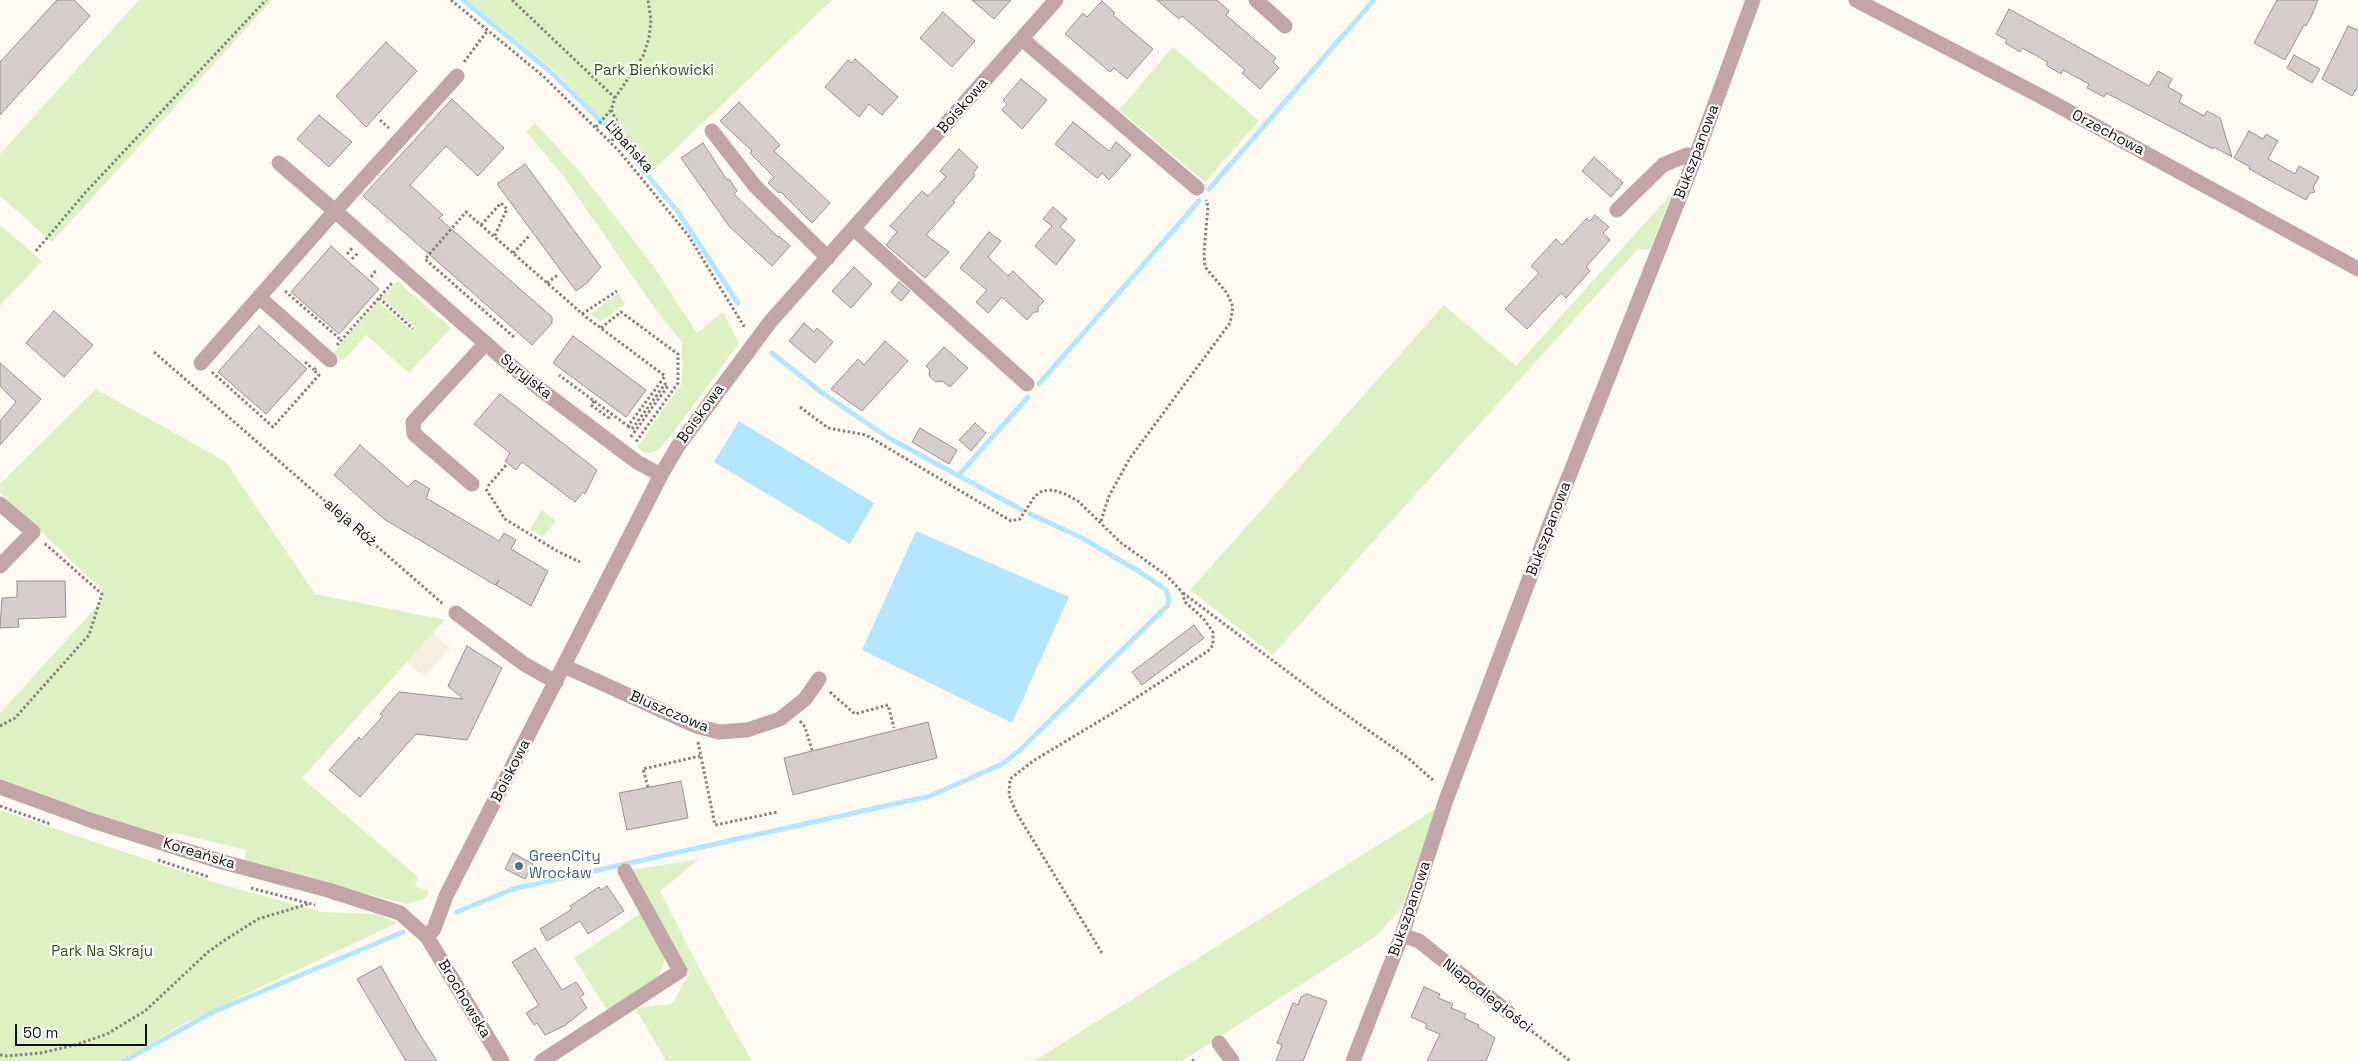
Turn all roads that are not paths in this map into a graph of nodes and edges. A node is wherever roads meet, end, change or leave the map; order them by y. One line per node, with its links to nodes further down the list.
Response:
1 (1056, 0): 7 (street, Boiskowa)
2 (1256, 0): 6 (street)
3 (1753, 0): 10 (street, Bukszpanowa)
4 (1856, 0): 5 (street, Orzechowa)
5 (1873, 4): 17 (street, Orzechowa)
6 (1285, 26)
7 (1022, 39): 12 (street); 15 (street, Boiskowa)
8 (457, 76): 14 (street)
9 (712, 132): 16 (street)
10 (1696, 156): 13 (street); 34 (street, Bukszpanowa)
11 (279, 163): 14 (street, Syryjska)
12 (1197, 188)
13 (1617, 210)
14 (334, 211): 18 (street); 19 (street, Syryjska)
15 (854, 229): 16 (street, Boiskowa); 22 (street)
16 (828, 258): 23 (street, Boiskowa)
17 (2358, 269)
18 (259, 297): 20 (street); 21 (street)
19 (486, 343): 23 (street, Syryjska); 24 (street)
20 (330, 360)
21 (201, 363)
22 (1027, 384)
23 (661, 475): 28 (street, Boiskowa)
24 (479, 486)
25 (0, 504): 26 (street)
26 (0, 566)
27 (456, 613): 29 (street)
28 (564, 666): 29 (street, Boiskowa); 30 (street, Bluszczowa)
29 (556, 682): 35 (street, Boiskowa)
30 (822, 684)
31 (0, 788): 33 (street, Koreańska)
32 (626, 871): 39 (street)
33 (400, 913): 35 (street, Brochowska)
34 (1402, 935): 36 (street, Niepodległości); 41 (street, Bukszpanowa)
35 (427, 937): 38 (street, Brochowska)
36 (1508, 1012)
37 (1219, 1043): 40 (street)
38 (502, 1061)
39 (542, 1061)
40 (1232, 1061)
41 (1353, 1061)

